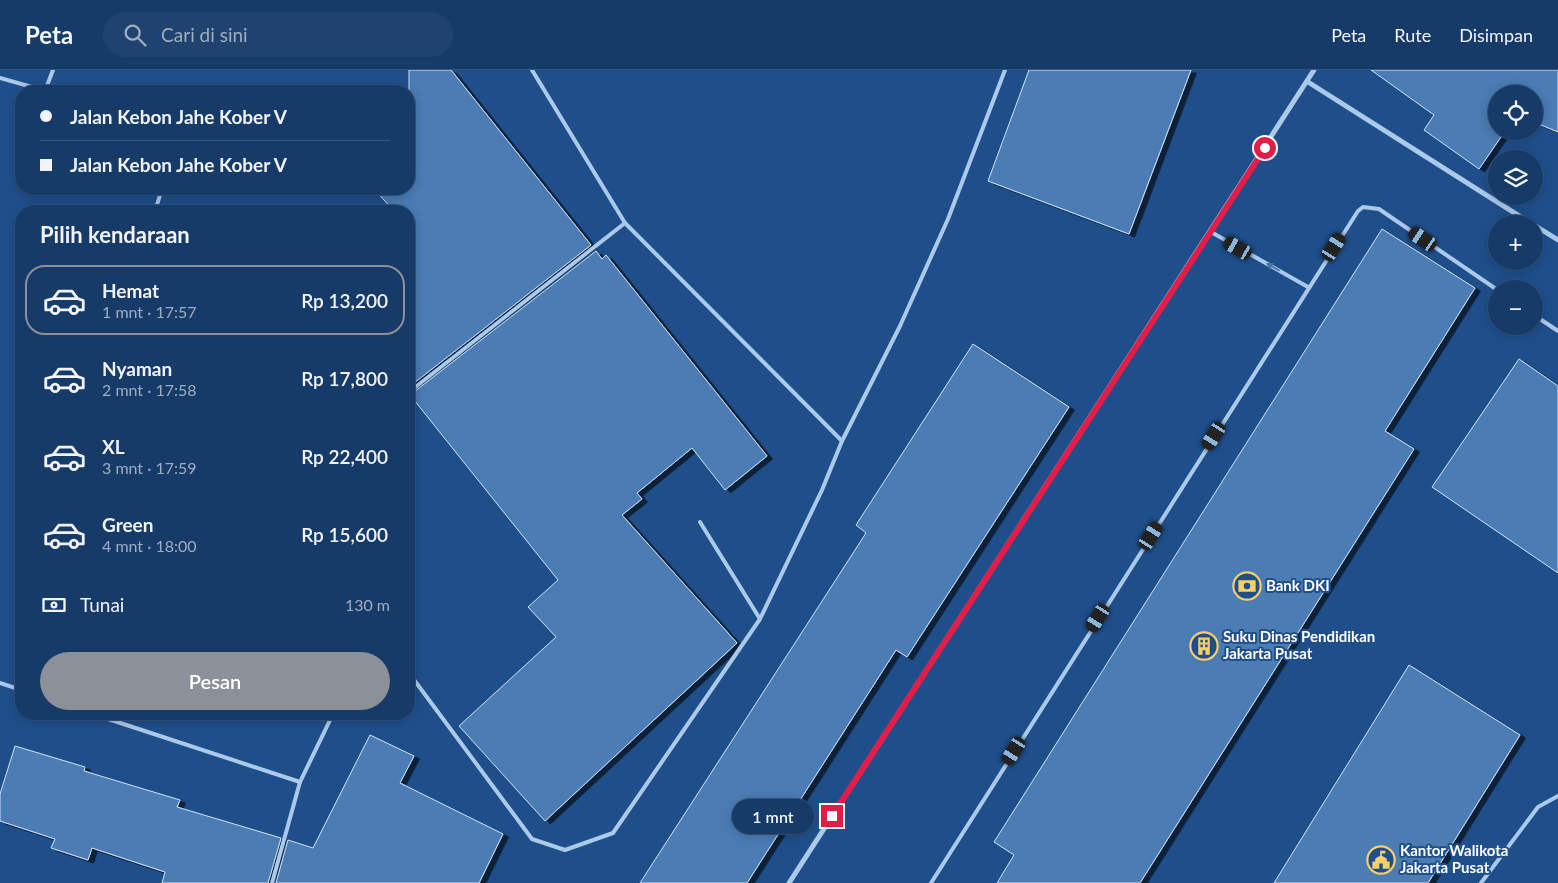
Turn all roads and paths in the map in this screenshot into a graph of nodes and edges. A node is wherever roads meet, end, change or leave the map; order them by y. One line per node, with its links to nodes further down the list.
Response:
1 (52, 70): 8 (lane)
2 (532, 70): 10 (lane)
3 (1005, 70): 19 (lane)
4 (1314, 70): 6 (street)
5 (0, 78): 7 (lane)
6 (1308, 82): 9 (street); 12 (street)
7 (25, 85)
8 (48, 85)
9 (1519, 215)
10 (625, 223): 18 (lane); 19 (lane)
11 (1543, 230): 13 (street)
12 (1211, 232): 15 (lane, one-way to 12); 30 (street)
13 (1558, 240)
14 (1488, 284): 15 (lane)
15 (1308, 288): 31 (lane)
16 (1543, 321): 17 (lane)
17 (1558, 331)
18 (415, 387)
19 (842, 441): 21 (lane)
20 (700, 522): 21 (lane)
21 (760, 619): 22 (lane)
22 (415, 681)
23 (0, 683): 24 (lane)
24 (15, 688)
25 (111, 720): 27 (lane)
26 (330, 720): 27 (lane)
27 (300, 782): 29 (lane)
28 (1558, 796): 32 (lane)
29 (272, 883)
30 (789, 883)
31 (931, 883)
32 (1481, 883)

